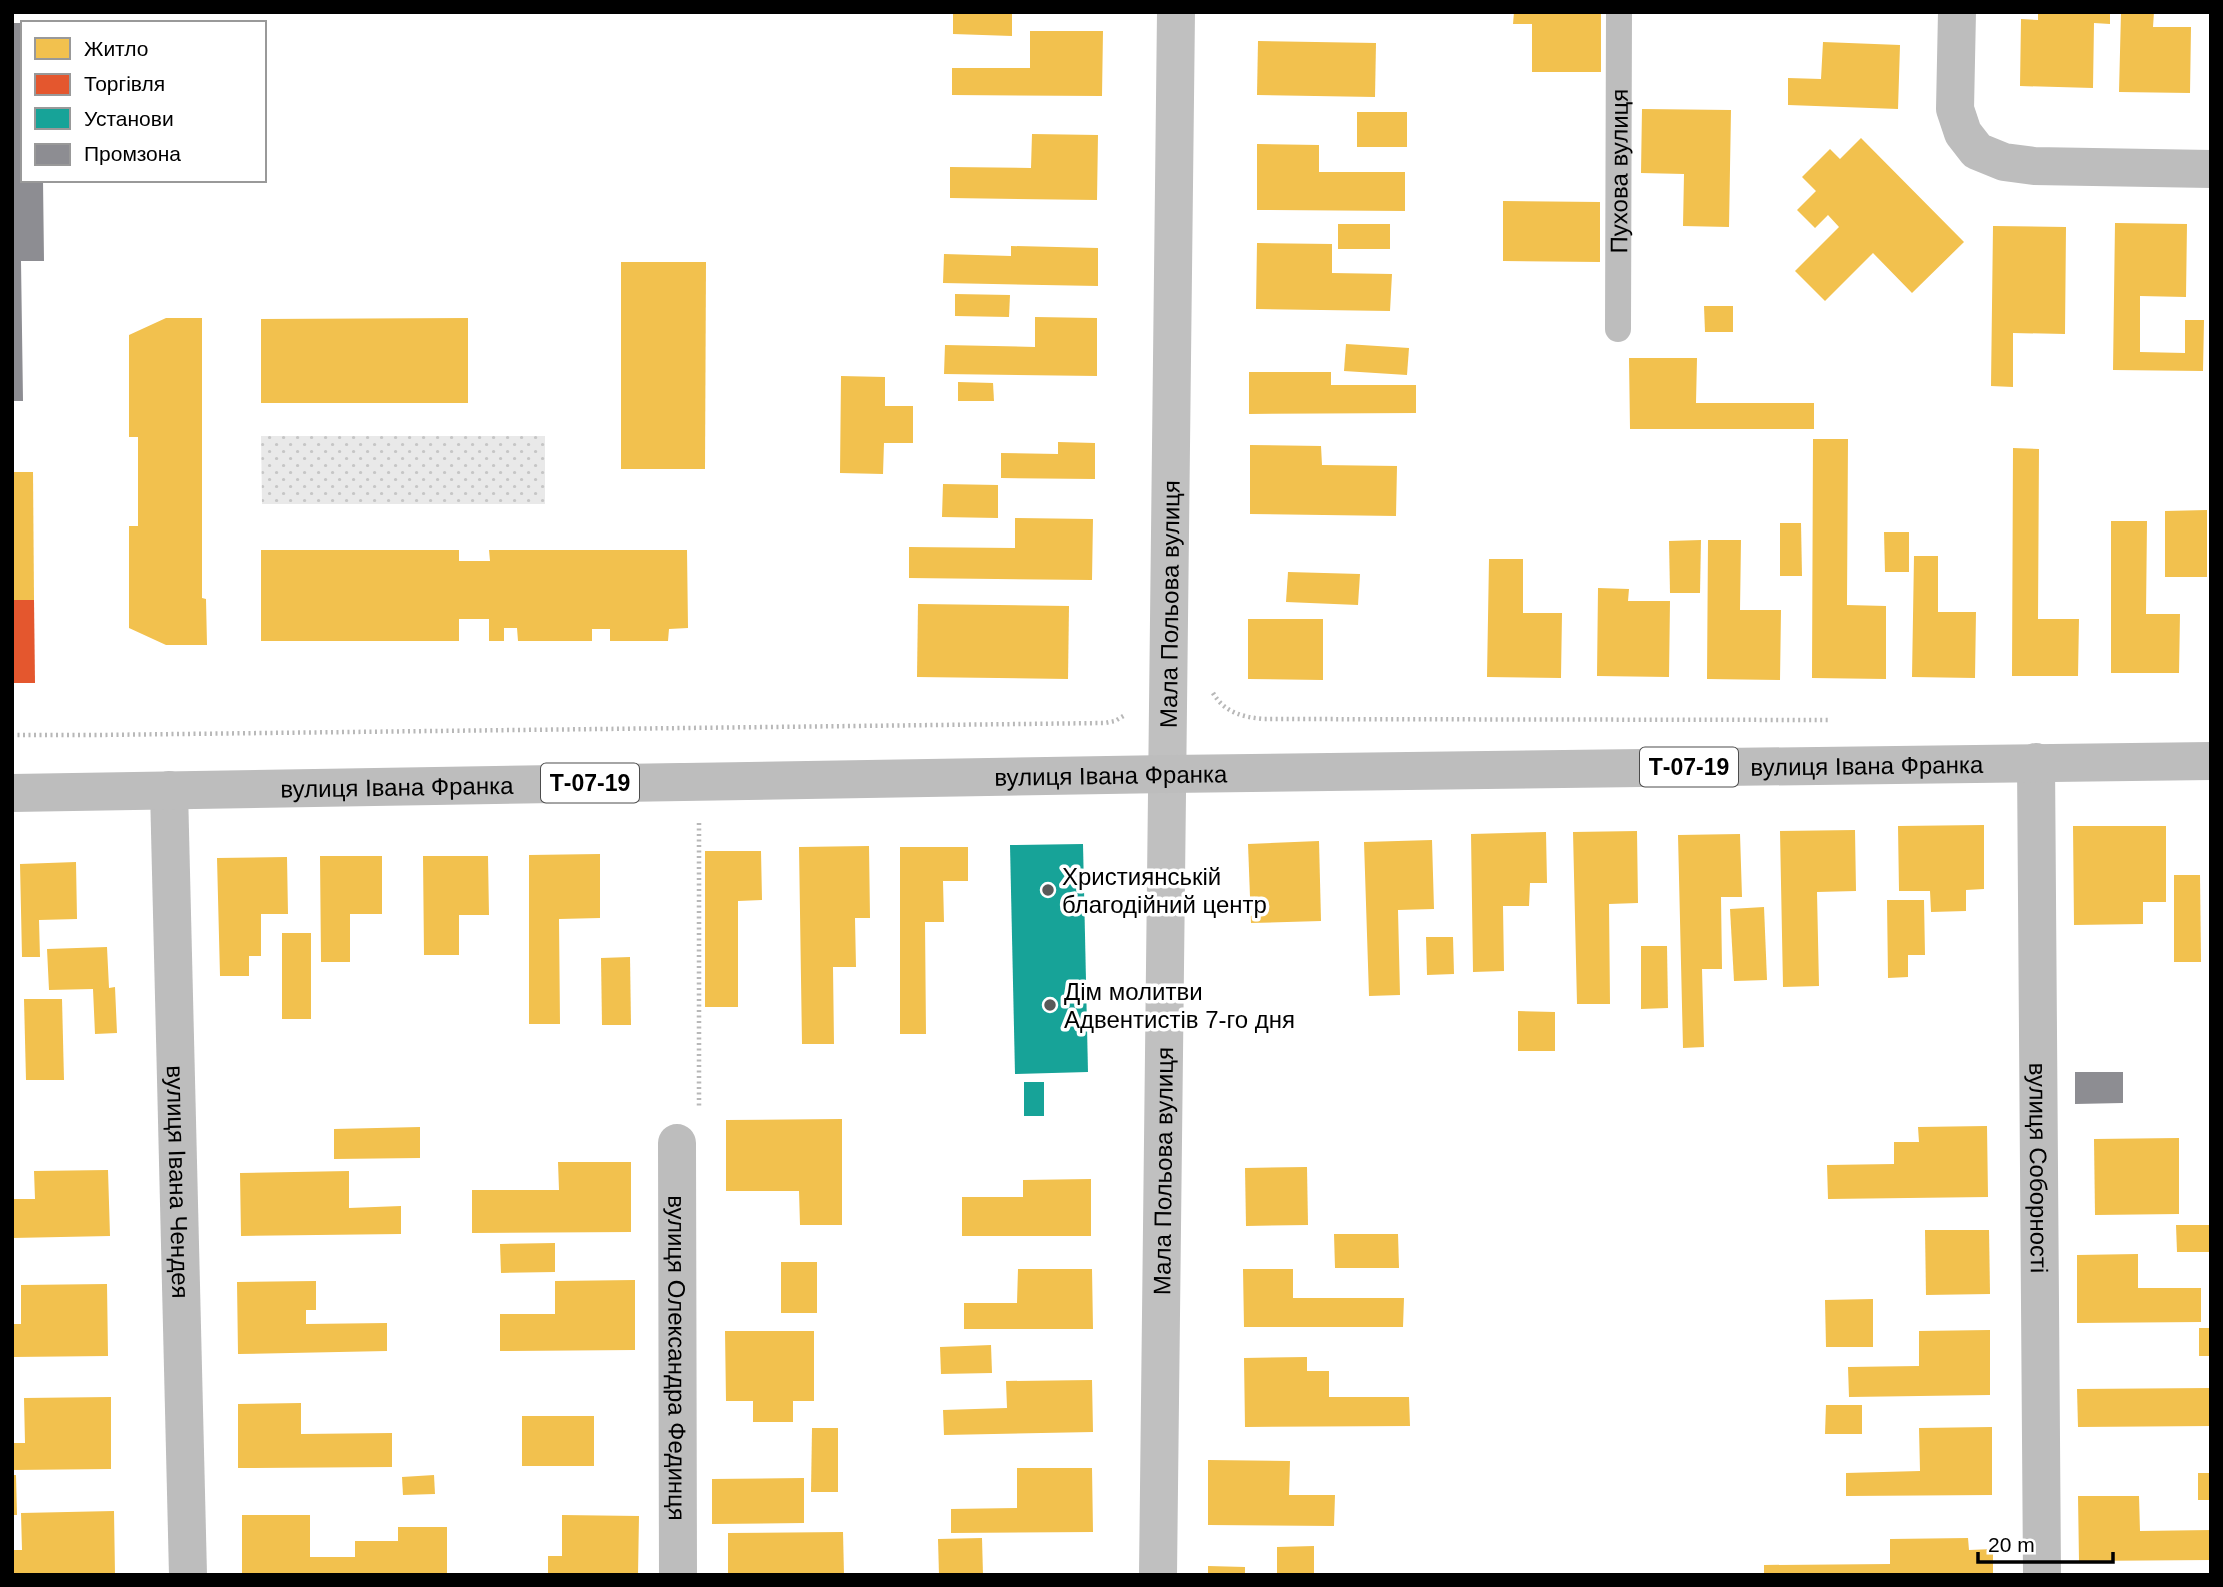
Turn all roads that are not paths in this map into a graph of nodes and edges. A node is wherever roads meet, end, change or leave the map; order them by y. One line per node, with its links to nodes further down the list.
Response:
1 (1176, 12): 8 (street, Мала Польова вулиця)
2 (1619, 12): 5 (lane, Пухова вулиця)
3 (1957, 12): 4 (street)
4 (2211, 169)
5 (1618, 329)
6 (2211, 761): 7 (street, вулиця Івана Франка / Т-07-19)
7 (2036, 762): 8 (street, вулиця Івана Франка / Т-07-19); 15 (street, вулиця Соборності)
8 (1168, 774): 9 (street, вулиця Івана Франка / Т-07-19); 14 (street, Мала Польова вулиця)
9 (169, 790): 10 (street, вулиця Івана Франка / Т-07-19); 12 (street, вулиця Івана Чендея)
10 (12, 793)
11 (677, 1143): 13 (street, вулиця Олександра Фединця)
12 (188, 1575)
13 (678, 1575)
14 (1158, 1575)
15 (2042, 1575)

